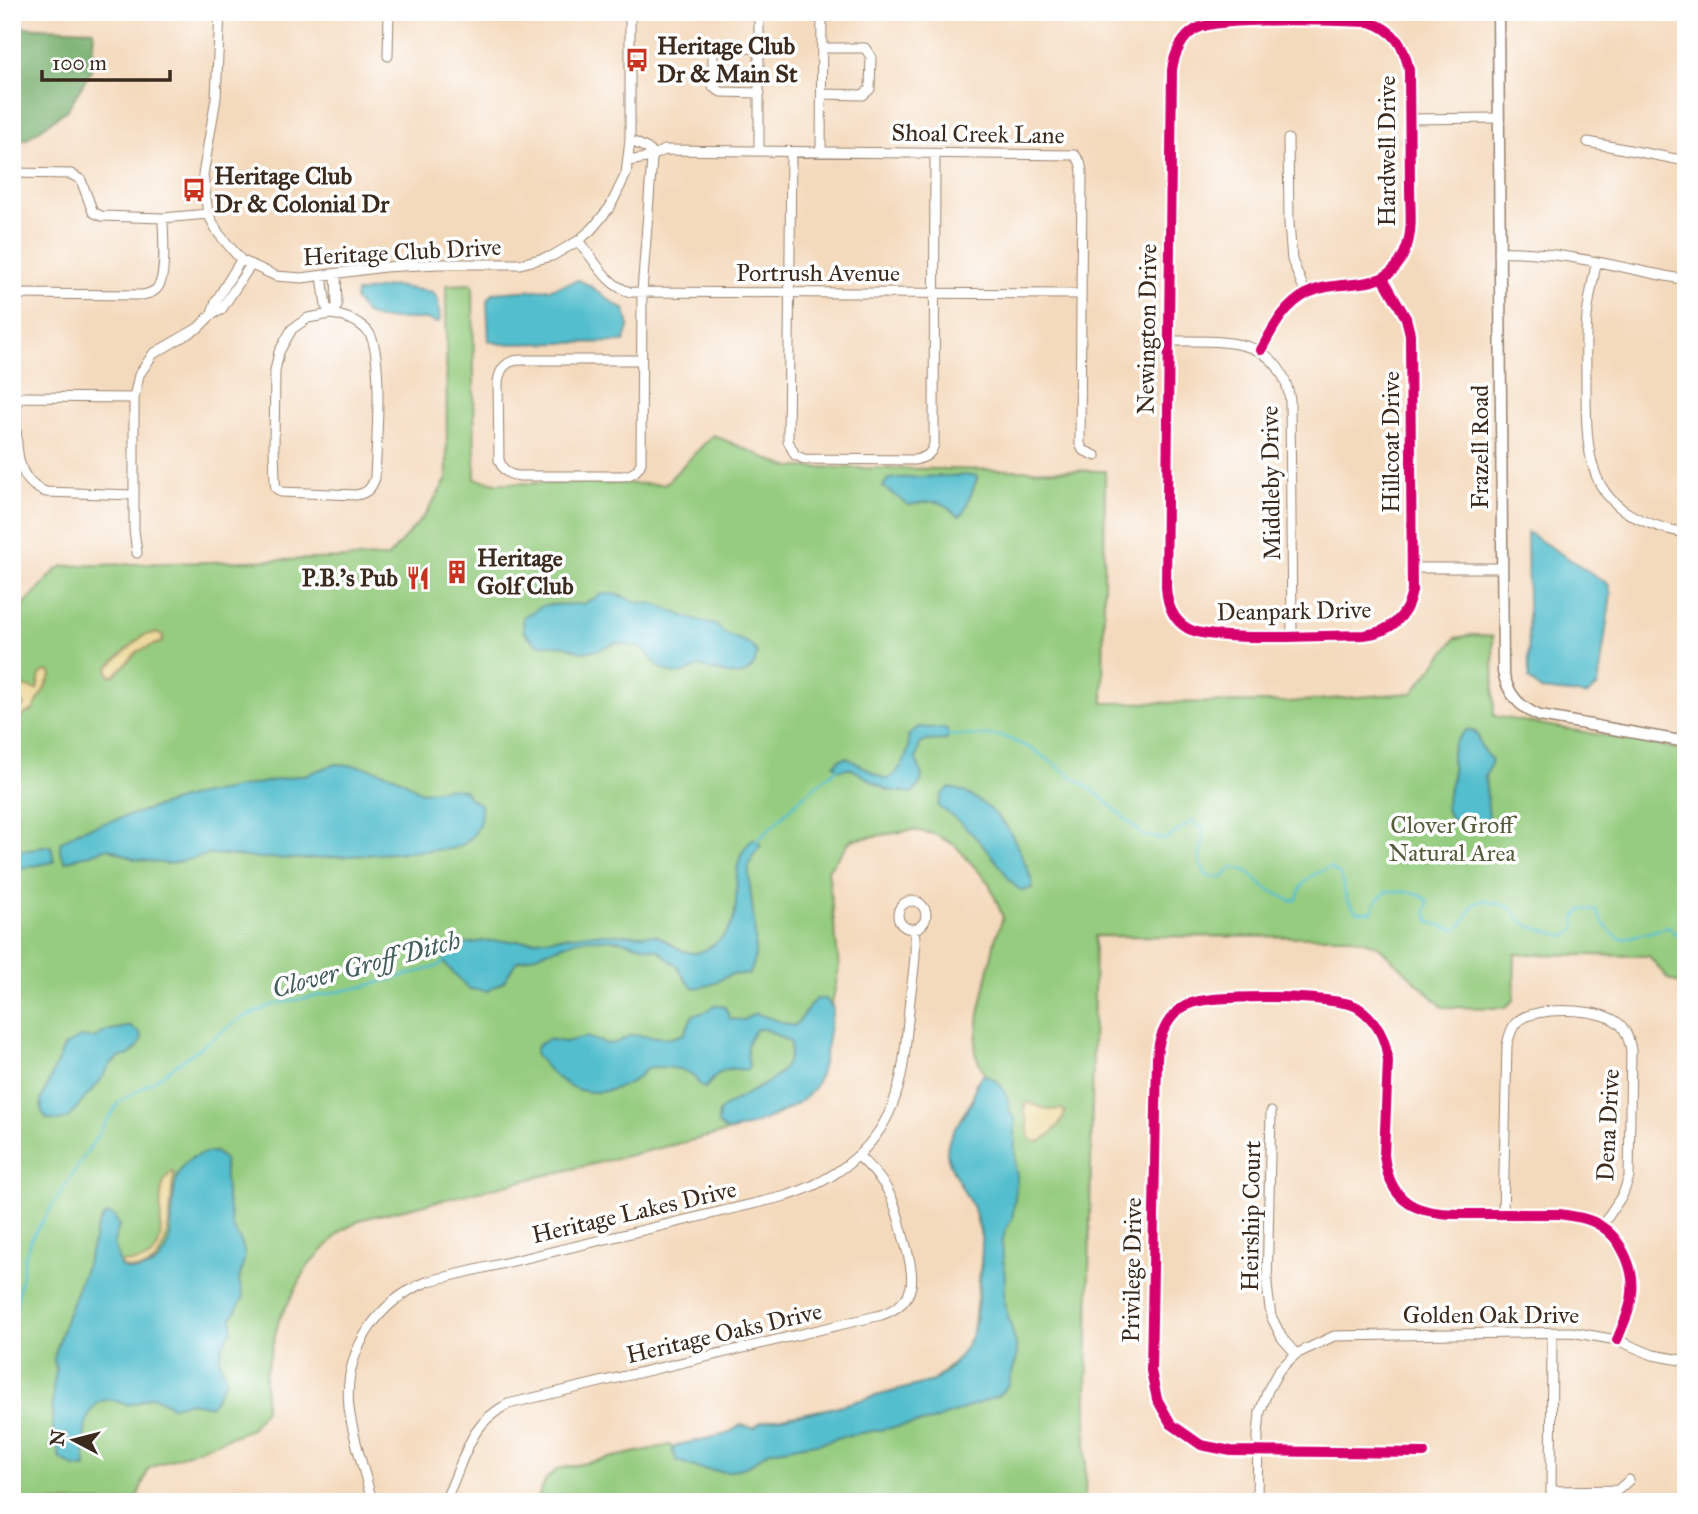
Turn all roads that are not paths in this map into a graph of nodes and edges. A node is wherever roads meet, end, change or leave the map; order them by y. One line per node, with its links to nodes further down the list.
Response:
1 (220, 12): 26 (street, Heritage Club Drive)
2 (389, 12): 10 (street)
3 (630, 12): 15 (street, Heritage Club Drive)
4 (759, 12): 8 (street)
5 (822, 12): 9 (street)
6 (1498, 12): 13 (street, Frazell Road)
7 (1186, 37): 14 (street, Hardwell Drive); 45 (street, Newington Drive)
8 (760, 48): 11 (street); 11 (street)
9 (822, 48): 12 (street); 12 (street)
10 (388, 56)
11 (760, 93): 18 (street)
12 (822, 94): 20 (street)
13 (1498, 118): 14 (street); 29 (street, Frazell Road)
14 (1409, 119): 35 (street, Hardwell Drive)
15 (630, 139): 22 (street); 23 (street, Heritage Club Drive)
16 (1287, 139): 42 (street)
17 (1588, 142): 24 (street)
18 (759, 150): 19 (street, Shoal Creek Lane); 22 (street, Shoal Creek Lane)
19 (791, 152): 20 (street, Shoal Creek Lane); 38 (street)
20 (821, 152): 21 (street, Shoal Creek Lane)
21 (935, 154): 40 (street); 41 (street, Shoal Creek Lane)
22 (654, 155): 23 (street, Shoal Creek Lane); 37 (street)
23 (628, 161): 28 (street, Heritage Club Drive)
24 (1686, 161)
25 (12, 173): 27 (street)
26 (208, 214): 27 (street); 30 (street, Heritage Club Drive)
27 (163, 218): 39 (street)
28 (578, 241): 33 (street, Heritage Club Drive); 37 (street, Portrush Avenue)
29 (1499, 253): 31 (street); 54 (street, Frazell Road)
30 (241, 260): 32 (street, Heritage Club Drive); 44 (street)
31 (1597, 264): 36 (street); 51 (street)
32 (250, 266): 34 (street, Heritage Club Drive); 44 (street)
33 (335, 274): 34 (street, Heritage Club Drive); 43 (street)
34 (322, 276): 43 (street)
35 (1383, 278): 42 (street); 53 (street, Hillcoat Drive)
36 (1686, 281)
37 (642, 292): 38 (street, Portrush Avenue); 47 (street)
38 (790, 293): 40 (street, Portrush Avenue); 40 (street)
39 (12, 294)
40 (934, 294): 41 (street, Portrush Avenue)
41 (1081, 294): 49 (street, Shoal Creek Lane)
42 (1306, 294): 46 (street)
43 (331, 314): 43 (street)
44 (211, 315): 48 (street)
45 (1168, 341): 46 (street); 57 (street, Newington Drive)
46 (1261, 350): 58 (street, Middleby Drive)
47 (641, 360): 47 (street)
48 (134, 398): 50 (street); 50 (street)
49 (1096, 456)
50 (134, 495): 52 (street)
51 (1686, 533)
52 (137, 552)
53 (1413, 568): 54 (street); 55 (street, Hillcoat Drive)
54 (1502, 568): 60 (street, Frazell Road)
55 (1406, 611): 58 (street, Deanpark Drive)
56 (1686, 615): 59 (street)
57 (1179, 621): 58 (street, Deanpark Drive)
58 (1292, 635)
59 (1684, 653)
60 (1686, 742)
61 (914, 929): 63 (street, Heritage Lakes Drive)
62 (1271, 1112): 68 (street, Heirship Court)
63 (858, 1156): 74 (street, Heritage Lakes Drive); 75 (street, Heritage Oaks Drive)
64 (1503, 1214): 65 (street); 65 (street, Dena Drive); 70 (street, Privilege Drive)
65 (1602, 1226): 67 (street)
66 (1552, 1333): 67 (street, Golden Oak Drive); 68 (street, Golden Oak Drive); 73 (street)
67 (1617, 1340): 69 (street, Golden Oak Drive)
68 (1296, 1354): 70 (street)
69 (1686, 1361)
70 (1258, 1452): 71 (street, Privilege Drive); 76 (street)
71 (1424, 1453)
72 (1629, 1480): 73 (street)
73 (1551, 1491): 77 (street)
74 (372, 1502)
75 (444, 1502)
76 (1257, 1502)
77 (1550, 1502)

